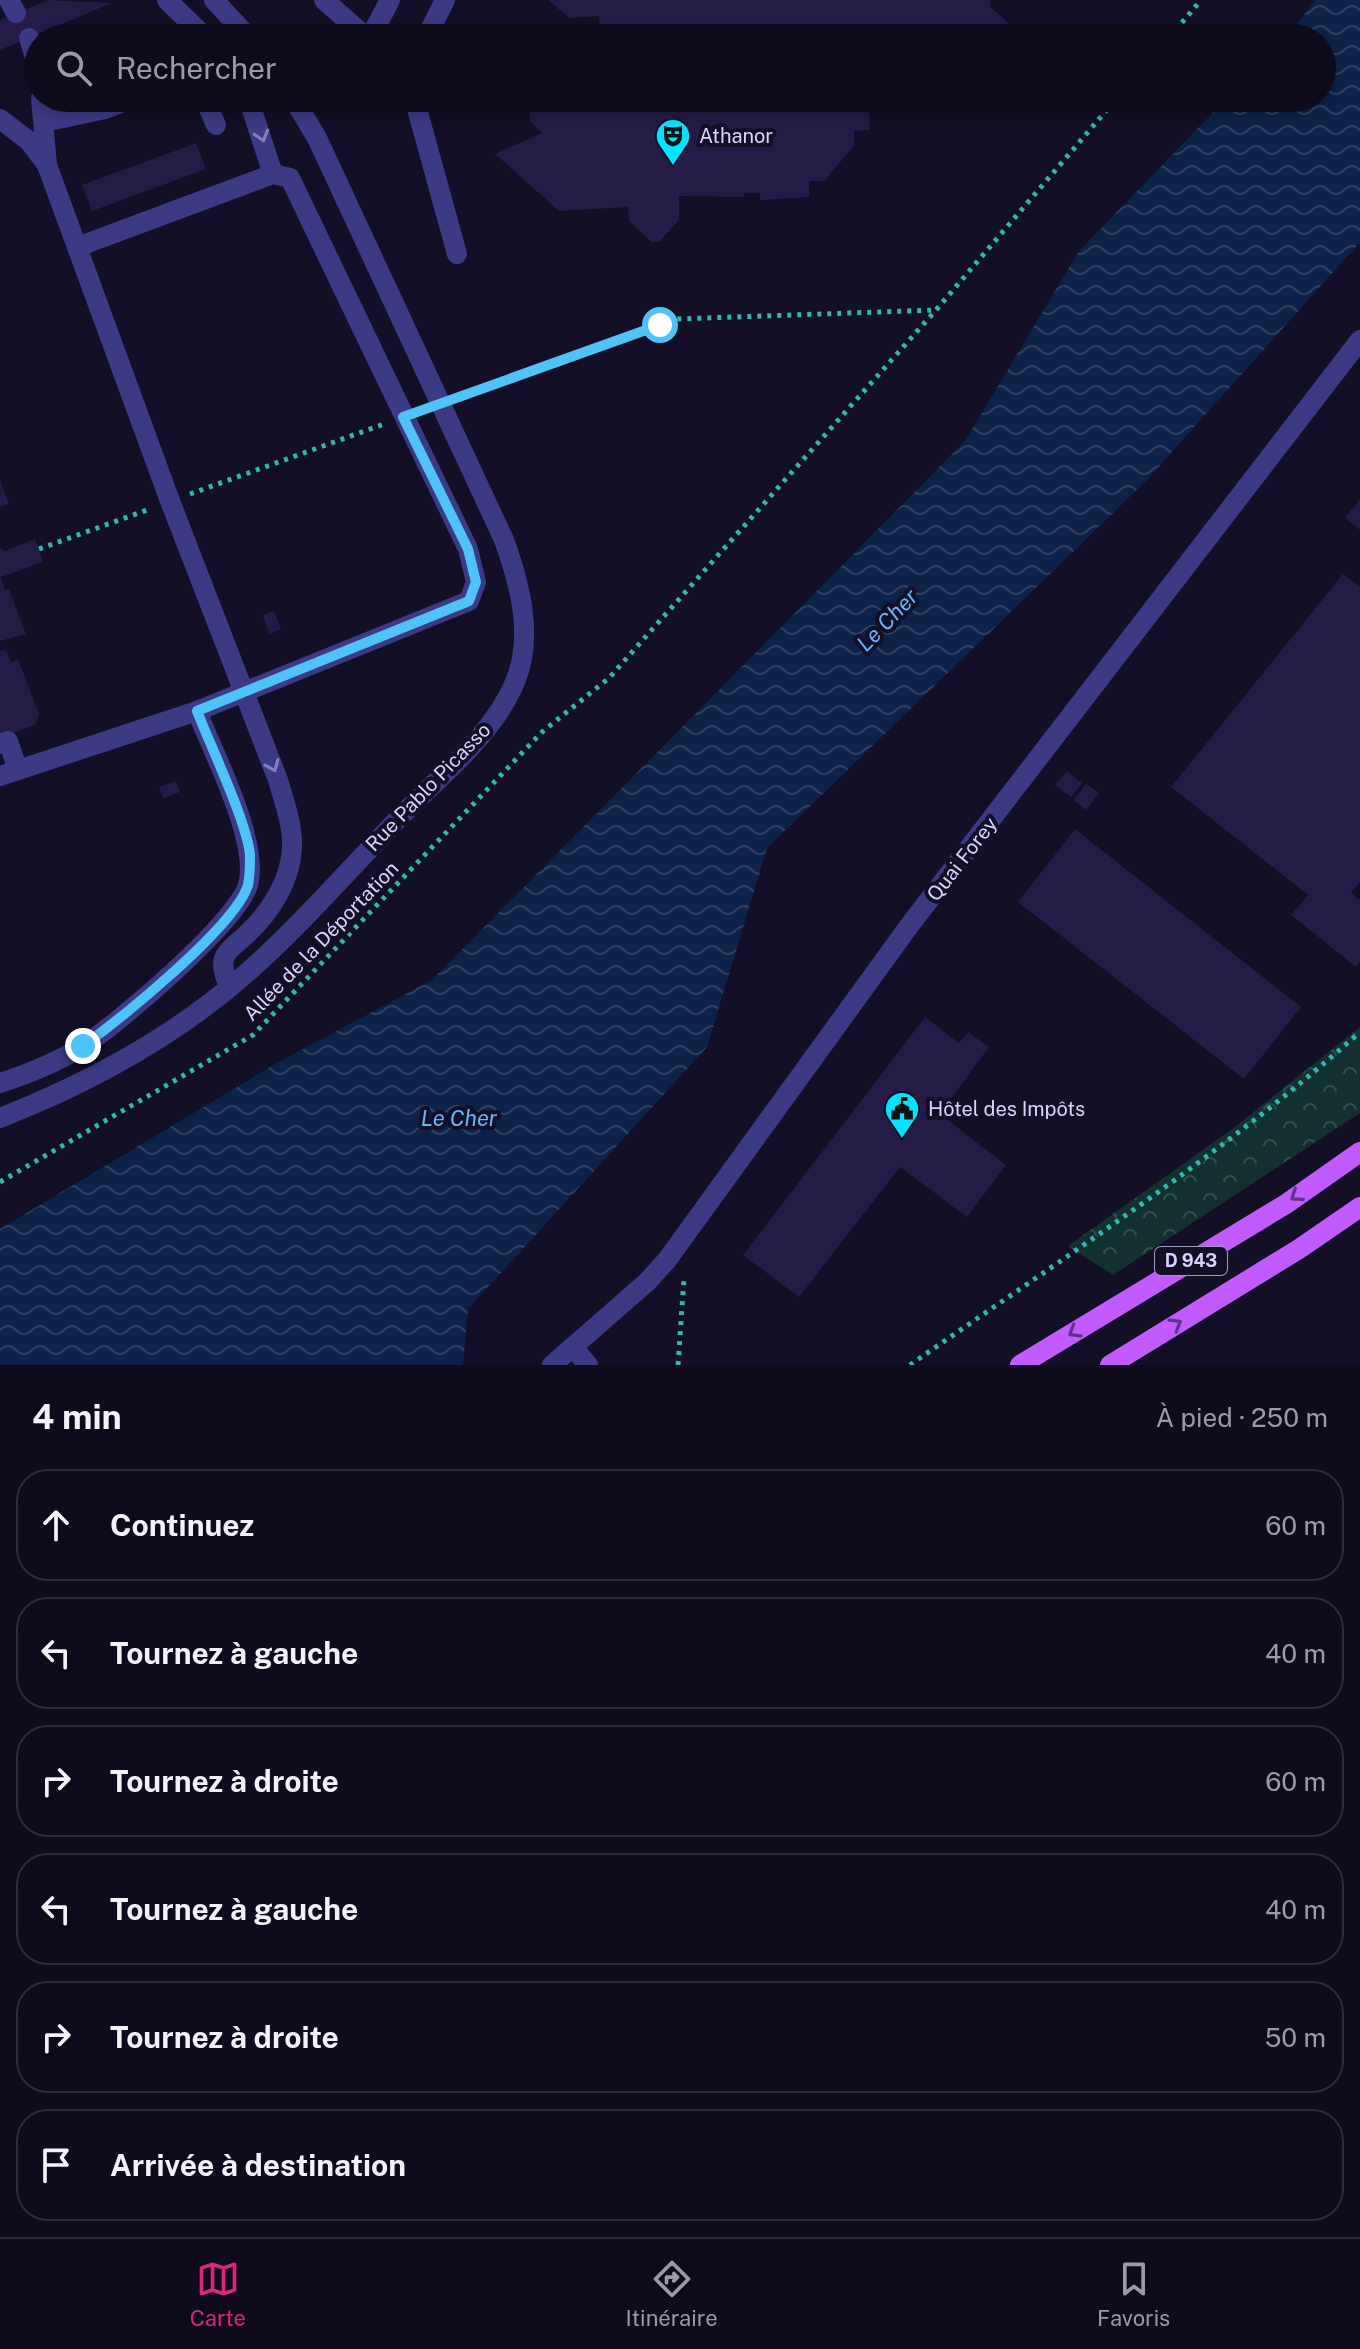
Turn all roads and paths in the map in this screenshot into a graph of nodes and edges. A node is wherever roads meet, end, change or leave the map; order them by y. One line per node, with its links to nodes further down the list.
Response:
1 (167, 0): 7 (street)
2 (214, 0): 8 (street)
3 (390, 0): 10 (street)
4 (445, 0): 11 (street)
5 (1201, 0): 12 (path)
6 (329, 2): 9 (street)
7 (192, 24)
8 (236, 24)
9 (353, 24)
10 (376, 24)
11 (433, 24)
12 (1181, 24)
13 (43, 112): 21 (street)
14 (91, 112): 21 (street)
15 (210, 112): 22 (street)
16 (253, 112): 24 (street, one-way to 24)
17 (301, 112): 29 (street, Rue Pablo Picasso)
18 (418, 112): 26 (street)
19 (1105, 112): 27 (path, Allée de la Déportation)
20 (0, 119): 23 (street)
21 (44, 122): 23 (street)
22 (216, 125)
23 (47, 165): 25 (street)
24 (273, 174): 25 (street); 30 (street)
25 (77, 247): 31 (street)
26 (457, 254)
27 (936, 310): 29 (path); 42 (path, Allée de la Déportation)
28 (1360, 340): 44 (street, Quai Forey)
29 (440, 404): 37 (street, Rue Pablo Picasso)
30 (403, 417): 31 (path); 33 (street)
31 (170, 501): 32 (path); 33 (street)
32 (39, 549)
33 (243, 694): 34 (street); 37 (street, one-way to 37)
34 (197, 711): 36 (street); 39 (street)
35 (0, 744): 36 (street)
36 (9, 773)
37 (229, 987): 40 (street, Rue Pablo Picasso)
38 (1360, 1032): 49 (path)
39 (0, 1083)
40 (4, 1115)
41 (1360, 1152): 50 (main road, D 943, one-way to 50)
42 (0, 1182)
43 (1360, 1207): 51 (main road, D 943, one-way to 43)
44 (667, 1260): 45 (street, Quai Forey); 48 (path)
45 (574, 1348): 46 (street, Quai Forey); 47 (street)
46 (552, 1365)
47 (588, 1365)
48 (678, 1365)
49 (910, 1365)
50 (1020, 1365)
51 (1110, 1365)

